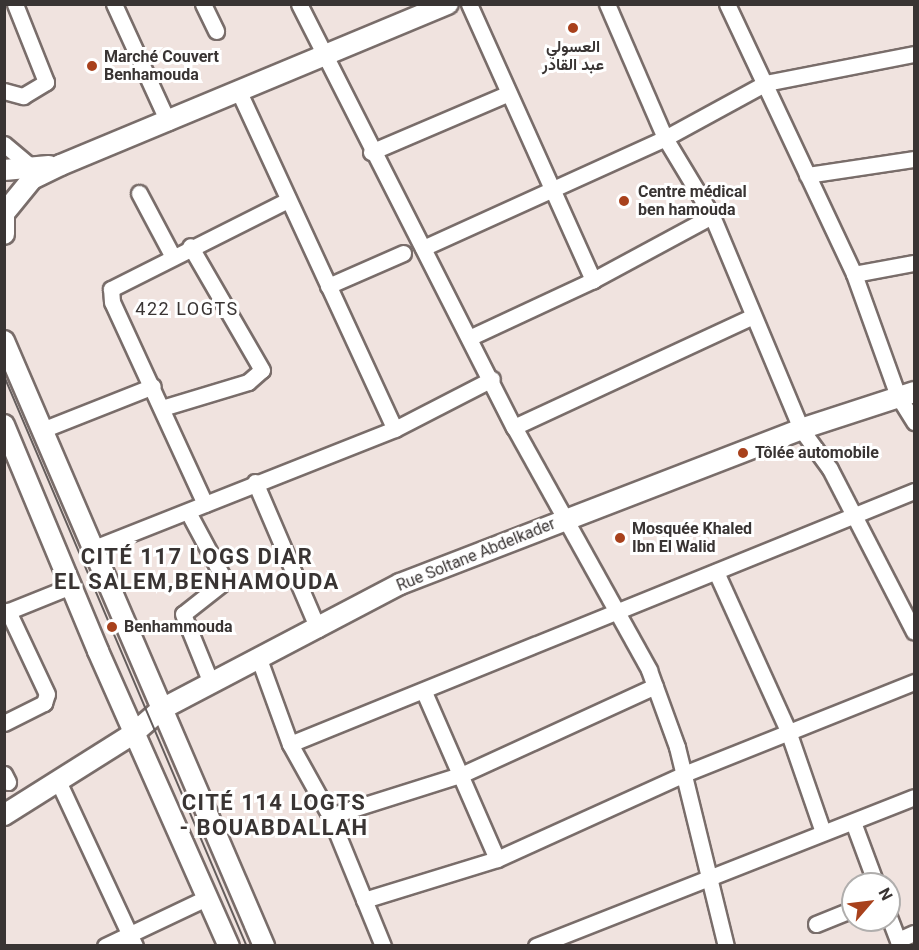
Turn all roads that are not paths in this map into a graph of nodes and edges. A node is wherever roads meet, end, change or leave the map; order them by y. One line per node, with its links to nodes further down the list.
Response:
1 (15, 4): 13 (street)
2 (114, 4): 16 (street)
3 (203, 4): 9 (street)
4 (299, 4): 11 (street)
5 (448, 4): 11 (main road)
6 (469, 4): 15 (street)
7 (607, 4): 17 (street)
8 (727, 4): 12 (street)
9 (216, 31)
10 (915, 54): 12 (street)
11 (326, 57): 14 (main road); 19 (street)
12 (766, 83): 17 (street); 24 (street)
13 (4, 91)
14 (239, 92): 16 (main road); 27 (street)
15 (507, 94): 19 (street); 25 (street)
16 (168, 122): 21 (main road)
17 (665, 138): 25 (street); 29 (street)
18 (4, 144): 22 (street)
19 (371, 152): 32 (street)
20 (915, 159): 24 (street)
21 (61, 165): 22 (main road); 28 (main road)
22 (33, 168): 23 (main road)
23 (4, 170)
24 (807, 175): 36 (street)
25 (548, 188): 32 (street); 37 (street)
26 (139, 193): 34 (street)
27 (288, 200): 31 (street); 38 (street)
28 (5, 208): 30 (main road)
29 (712, 216): 37 (street); 39 (street)
30 (4, 234)
31 (190, 246): 34 (street); 45 (street)
32 (423, 248): 40 (street)
33 (403, 253): 38 (street)
34 (172, 255): 43 (street)
35 (915, 263): 36 (street)
36 (854, 274): 44 (street)
37 (593, 280): 40 (street)
38 (328, 286): 49 (street)
39 (751, 317): 48 (street); 50 (street)
40 (471, 337): 42 (street)
41 (4, 341): 51 (main road)
42 (492, 380): 48 (street); 49 (street)
43 (153, 386): 45 (street); 51 (street)
44 (906, 394): 46 (street); 50 (main road, Rue Soltane Abdelkader)
45 (162, 408): 54 (street)
46 (915, 422)
47 (4, 425): 60 (main road)
48 (514, 427): 57 (street)
49 (395, 429): 52 (street)
50 (801, 429): 56 (street); 57 (main road, Rue Soltane Abdelkader)
51 (42, 430): 58 (main road)
52 (255, 482): 54 (street); 63 (street)
53 (915, 490): 56 (street)
54 (205, 504): 55 (street)
55 (188, 512): 58 (street); 67 (street)
56 (852, 516): 59 (street); 64 (street)
57 (567, 519): 62 (street); 63 (main road, Rue Soltane Abdelkader)
58 (94, 549): 70 (main road)
59 (716, 572): 62 (street); 72 (street)
60 (71, 586): 61 (street); 73 (main road)
61 (7, 612): 71 (street)
62 (617, 615): 68 (street); 69 (street)
63 (318, 629): 65 (main road, Rue Soltane Abdelkader)
64 (915, 632)
65 (259, 659): 67 (main road, Rue Soltane Abdelkader); 74 (street)
66 (915, 682): 72 (street)
67 (212, 683): 70 (main road, Rue Soltane Abdelkader)
68 (655, 686): 75 (street); 76 (street)
69 (424, 692): 74 (street); 75 (street)
70 (160, 710): 73 (main road, Rue Soltane Abdelkader); 95 (main road)
71 (4, 723)
72 (788, 731): 76 (street); 82 (street)
73 (134, 733): 77 (main road, Rue Soltane Abdelkader); 86 (main road)
74 (290, 744): 80 (street)
75 (463, 774): 80 (street); 83 (street)
76 (684, 774): 83 (street); 85 (street)
77 (58, 781): 79 (main road, Rue Soltane Abdelkader); 91 (street)
78 (915, 797): 81 (street)
79 (4, 815)
80 (330, 816): 87 (street)
81 (853, 822): 82 (street); 84 (street)
82 (823, 832): 85 (street)
83 (497, 859): 87 (street)
84 (872, 872)
85 (708, 874): 97 (street); 98 (street)
86 (208, 897): 91 (street); 94 (main road)
87 (364, 900): 96 (street)
88 (841, 914): 89 (street)
89 (816, 924)
90 (915, 933): 92 (street)
91 (131, 942): 93 (street)
92 (899, 943)
93 (105, 945)
94 (229, 945)
95 (264, 945)
96 (383, 945)
97 (536, 945)
98 (726, 945)

